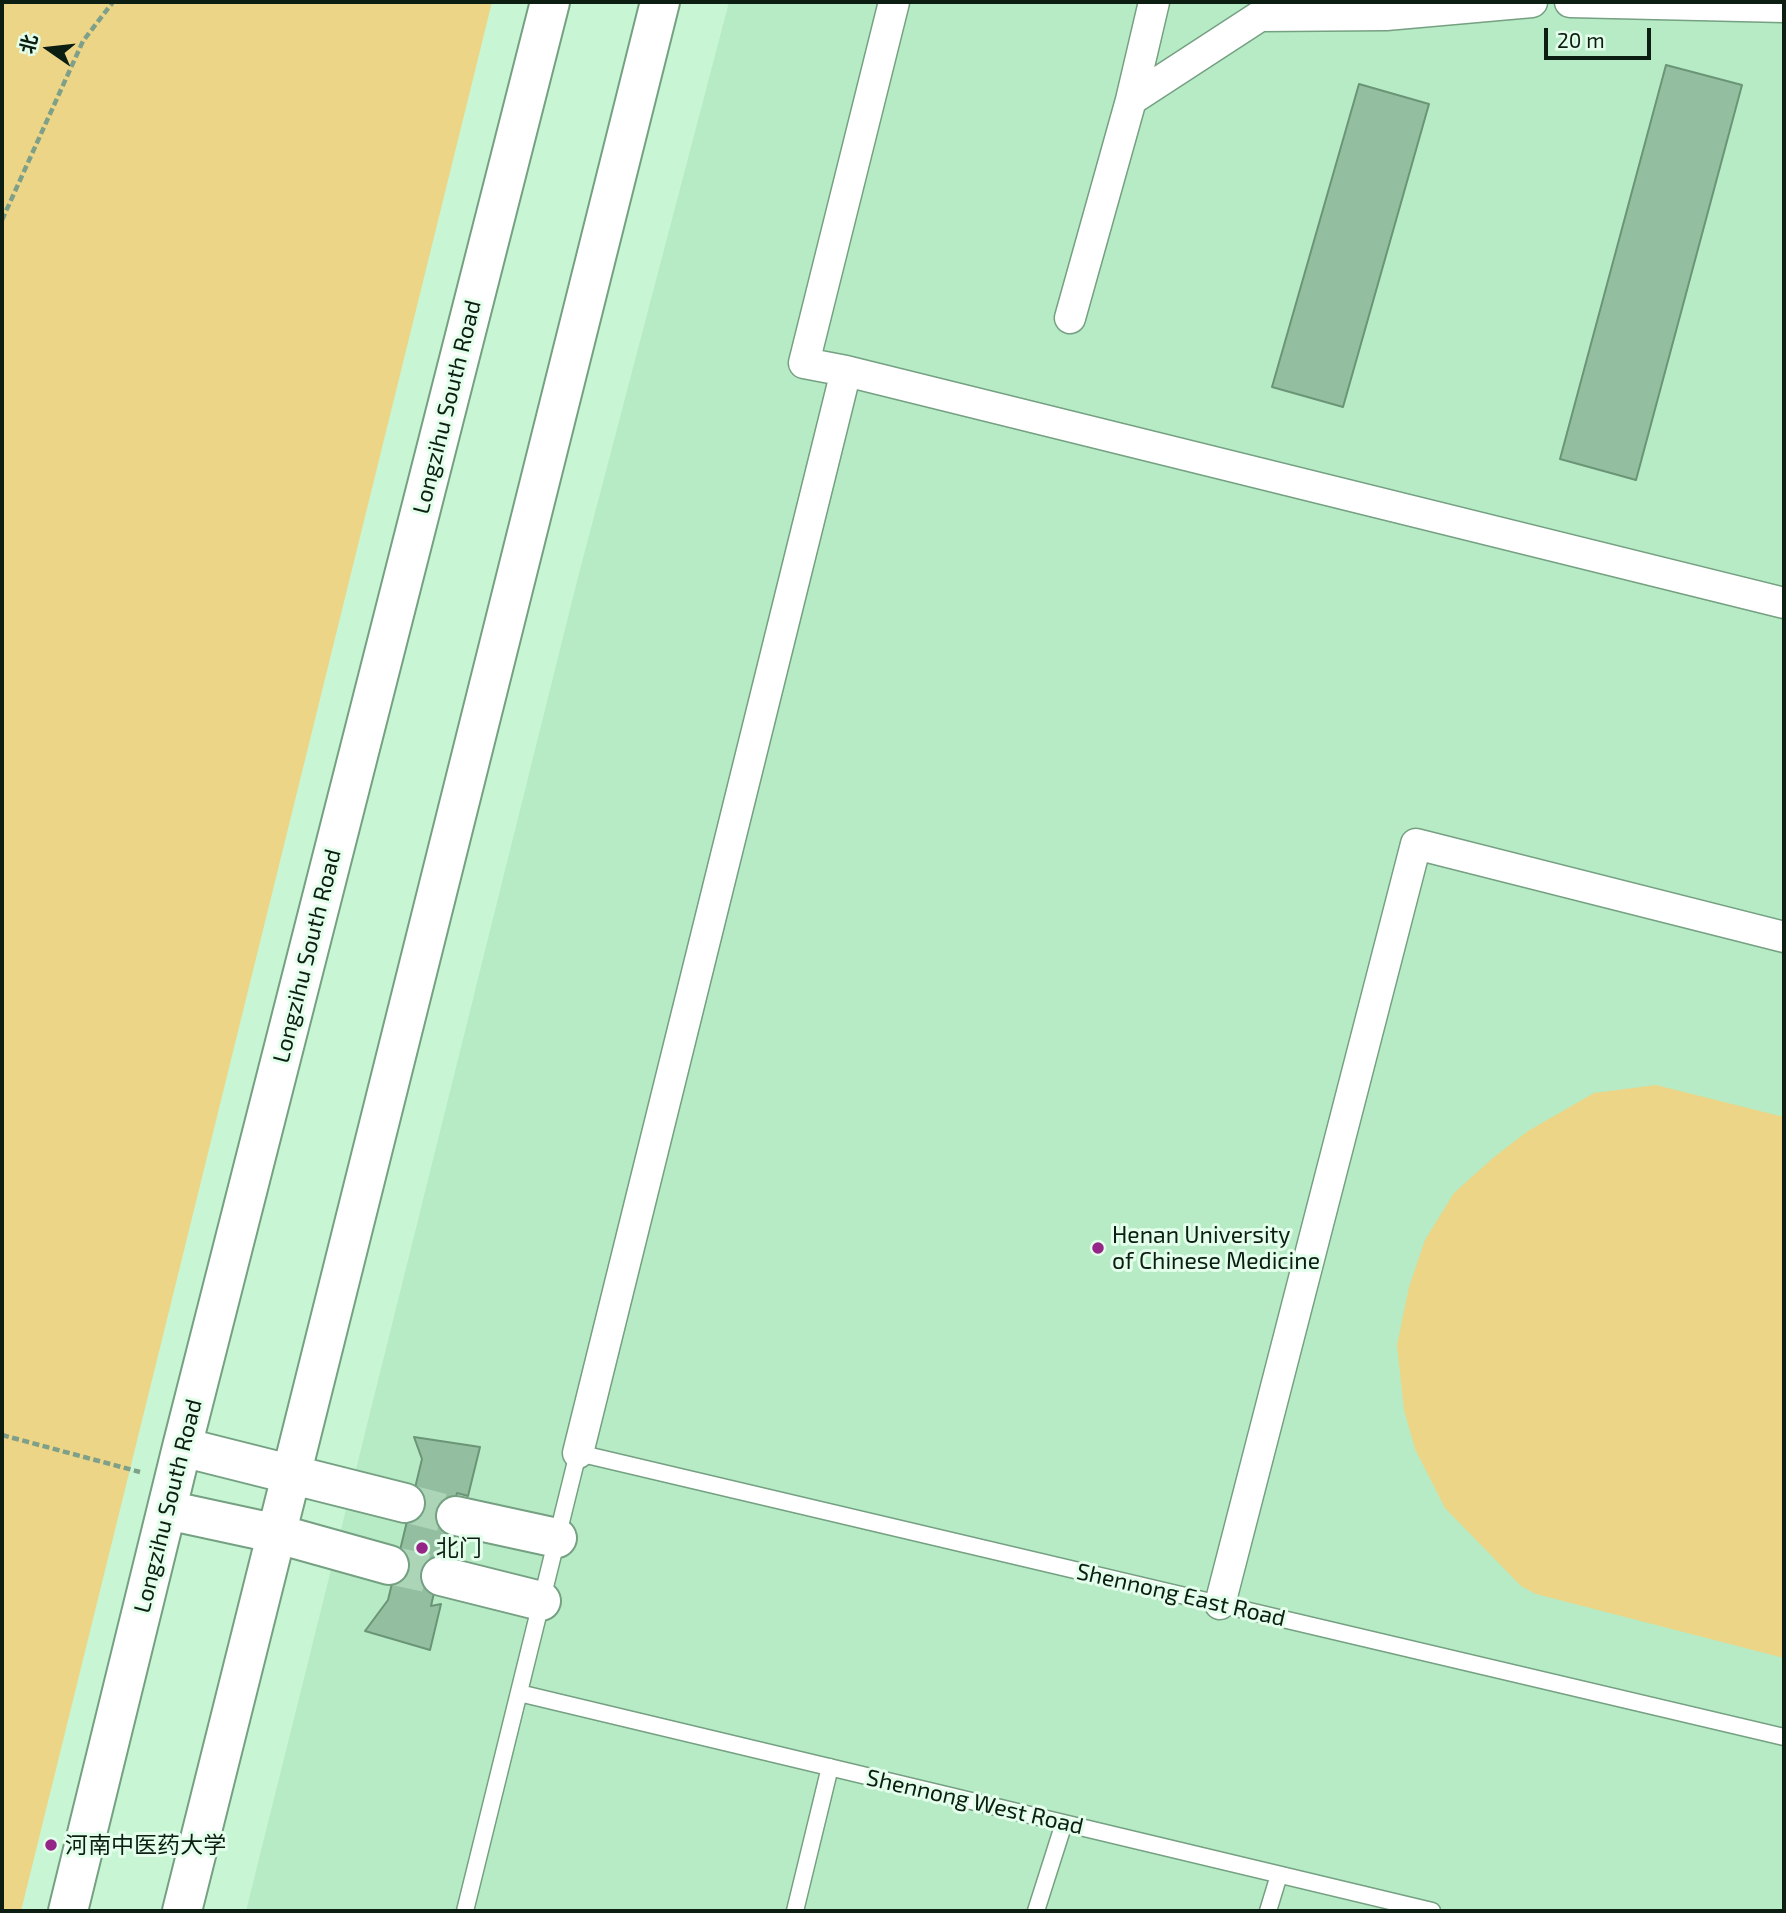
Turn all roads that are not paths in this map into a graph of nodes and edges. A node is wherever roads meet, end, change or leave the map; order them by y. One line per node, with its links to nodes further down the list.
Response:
1 (550, 2): 16 (street, Longzihu South Road)
2 (660, 2): 15 (street)
3 (894, 2): 11 (street)
4 (1154, 2): 9 (street)
5 (1532, 2): 8 (street)
6 (1570, 2): 7 (street)
7 (1784, 7)
8 (1257, 9): 9 (street)
9 (1131, 100): 10 (street)
10 (1070, 318)
11 (846, 371): 12 (street); 14 (street)
12 (1784, 603)
13 (1784, 936): 24 (street)
14 (578, 1453): 20 (lane); 24 (lane, Shennong East Road)
15 (290, 1475): 16 (street); 17 (street); 19 (street)
16 (175, 1479): 19 (street); 30 (street, Longzihu South Road)
17 (405, 1503)
18 (456, 1516): 20 (street)
19 (278, 1534): 21 (street); 31 (street)
20 (557, 1538): 23 (lane)
21 (389, 1565)
22 (441, 1576): 23 (street)
23 (541, 1601): 25 (lane)
24 (1220, 1604): 26 (lane, Shennong East Road)
25 (519, 1693): 27 (lane, Shennong West Road); 32 (lane)
26 (1784, 1737)
27 (830, 1767): 28 (lane, Shennong West Road); 33 (lane)
28 (1064, 1823): 29 (lane, Shennong West Road); 34 (lane)
29 (1279, 1875): 35 (lane); 36 (lane, Shennong West Road)
30 (68, 1911)
31 (183, 1911)
32 (466, 1911)
33 (795, 1911)
34 (1036, 1911)
35 (1268, 1911)
36 (1432, 1911)

